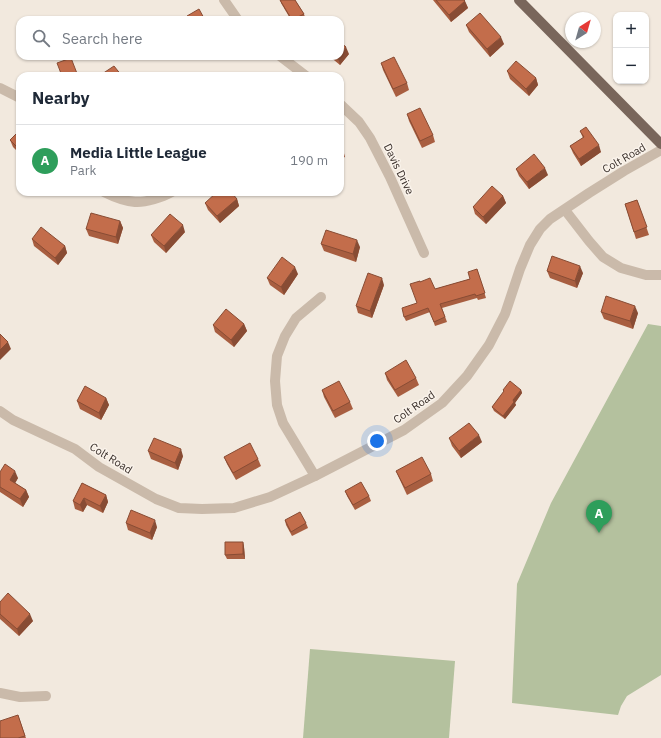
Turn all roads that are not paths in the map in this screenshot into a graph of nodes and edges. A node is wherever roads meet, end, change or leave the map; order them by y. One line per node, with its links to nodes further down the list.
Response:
1 (224, 0): 3 (street)
2 (519, 0): 9 (main road)
3 (235, 16)
4 (285, 60): 5 (street)
5 (301, 72)
6 (0, 88): 7 (street)
7 (16, 96)
8 (344, 108): 14 (street, Davis Drive)
9 (661, 144)
10 (661, 150): 13 (street, Colt Road)
11 (112, 196): 12 (street)
12 (165, 196)
13 (565, 210): 15 (street); 18 (street, Colt Road)
14 (424, 253)
15 (661, 275)
16 (321, 297): 18 (street)
17 (0, 411): 18 (street, Colt Road)
18 (314, 476)
19 (0, 693): 20 (street)
20 (46, 696)

